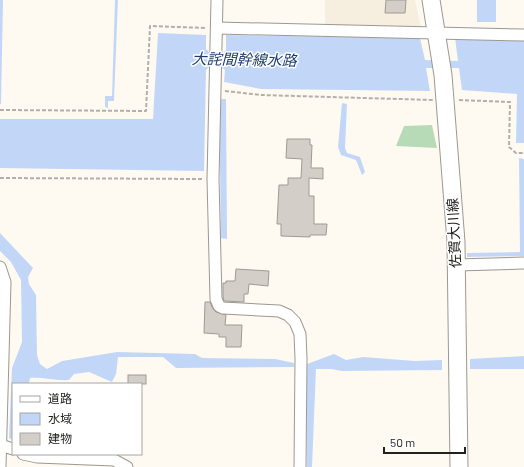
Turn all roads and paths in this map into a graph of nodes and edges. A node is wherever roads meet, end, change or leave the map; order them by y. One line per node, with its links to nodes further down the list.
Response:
1 (217, 0): 3 (street)
2 (431, 0): 4 (main road, 佐賀大川線)
3 (217, 28): 4 (street); 6 (street); 8 (path)
4 (436, 32): 5 (street); 7 (main road, 佐賀大川線)
5 (524, 35)
6 (215, 90): 7 (path); 11 (street)
7 (446, 102): 9 (path); 13 (main road, 佐賀大川線)
8 (0, 110)
9 (524, 153)
10 (0, 178): 11 (path)
11 (213, 178): 21 (street)
12 (524, 263): 13 (street)
13 (456, 265): 22 (main road, 佐賀大川線)
14 (0, 267): 15 (street)
15 (0, 445): 16 (street); 19 (street)
16 (12, 450)
17 (28, 455): 18 (street)
18 (114, 463): 20 (street)
19 (0, 467)
20 (127, 467)
21 (300, 467)
22 (459, 467)

